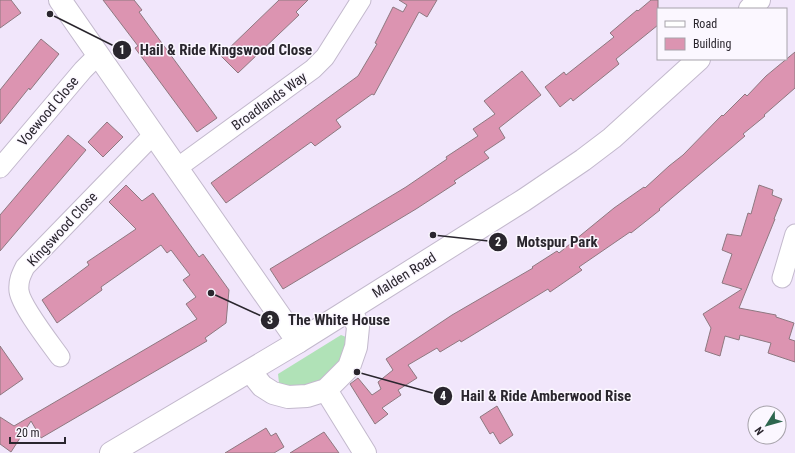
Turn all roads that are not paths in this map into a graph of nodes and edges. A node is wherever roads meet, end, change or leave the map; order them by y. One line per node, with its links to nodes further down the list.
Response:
1 (60, 0): 3 (main road)
2 (360, 0): 7 (street, Broadlands Way)
3 (98, 55): 5 (main road); 6 (street, Voewood Close)
4 (698, 60): 10 (main road, Malden Road)
5 (154, 134): 7 (main road); 12 (street, Kingswood Close)
6 (0, 168)
7 (177, 168): 11 (main road)
8 (795, 234): 9 (street)
9 (782, 278)
10 (351, 309): 11 (main road, Malden Road); 14 (main road)
11 (298, 342): 13 (main road, Malden Road)
12 (60, 357)
13 (250, 371): 14 (main road); 15 (main road, Malden Road)
14 (326, 390): 16 (main road)
15 (111, 453)
16 (365, 453)

